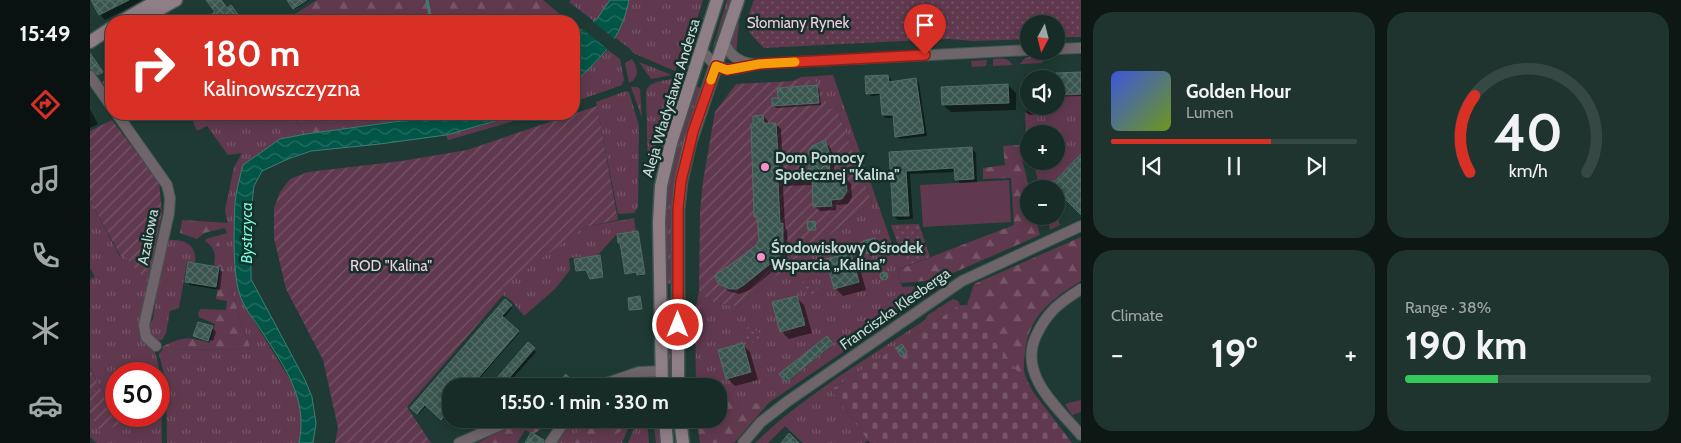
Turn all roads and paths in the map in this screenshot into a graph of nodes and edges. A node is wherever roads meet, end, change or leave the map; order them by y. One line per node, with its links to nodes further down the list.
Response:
1 (158, 0): 5 (main road)
2 (176, 0): 6 (main road)
3 (717, 0): 13 (main road, Aleja Władysława Andersa)
4 (738, 0): 9 (main road, Aleja Władysława Andersa)
5 (132, 15)
6 (150, 15)
7 (105, 33): 10 (main road)
8 (105, 38): 10 (main road)
9 (724, 40): 15 (street); 16 (main road, Aleja Władysława Andersa)
10 (90, 44)
11 (1081, 48): 12 (street)
12 (1065, 49)
13 (701, 50): 16 (street); 22 (main road, Aleja Władysława Andersa)
14 (1020, 50): 15 (street)
15 (759, 64): 16 (street)
16 (716, 66): 23 (main road, Aleja Władysława Andersa)
17 (90, 76): 18 (street)
18 (105, 97)
19 (121, 120): 24 (street, Azaliowa)
20 (1081, 226): 38 (street, Franciszka Kleeberga)
21 (1081, 289): 33 (street)
22 (660, 291): 23 (main road); 25 (main road, Aleja Władysława Andersa)
23 (678, 291): 28 (main road, Aleja Władysława Andersa)
24 (156, 346)
25 (662, 371): 26 (street); 27 (main road, Aleja Władysława Andersa)
26 (621, 378)
27 (662, 378)
28 (678, 378)
29 (493, 428): 34 (street)
30 (560, 428): 35 (street)
31 (666, 428): 36 (main road)
32 (681, 428): 37 (main road)
33 (1081, 435)
34 (459, 443)
35 (550, 443)
36 (668, 443)
37 (683, 443)
38 (743, 443)

